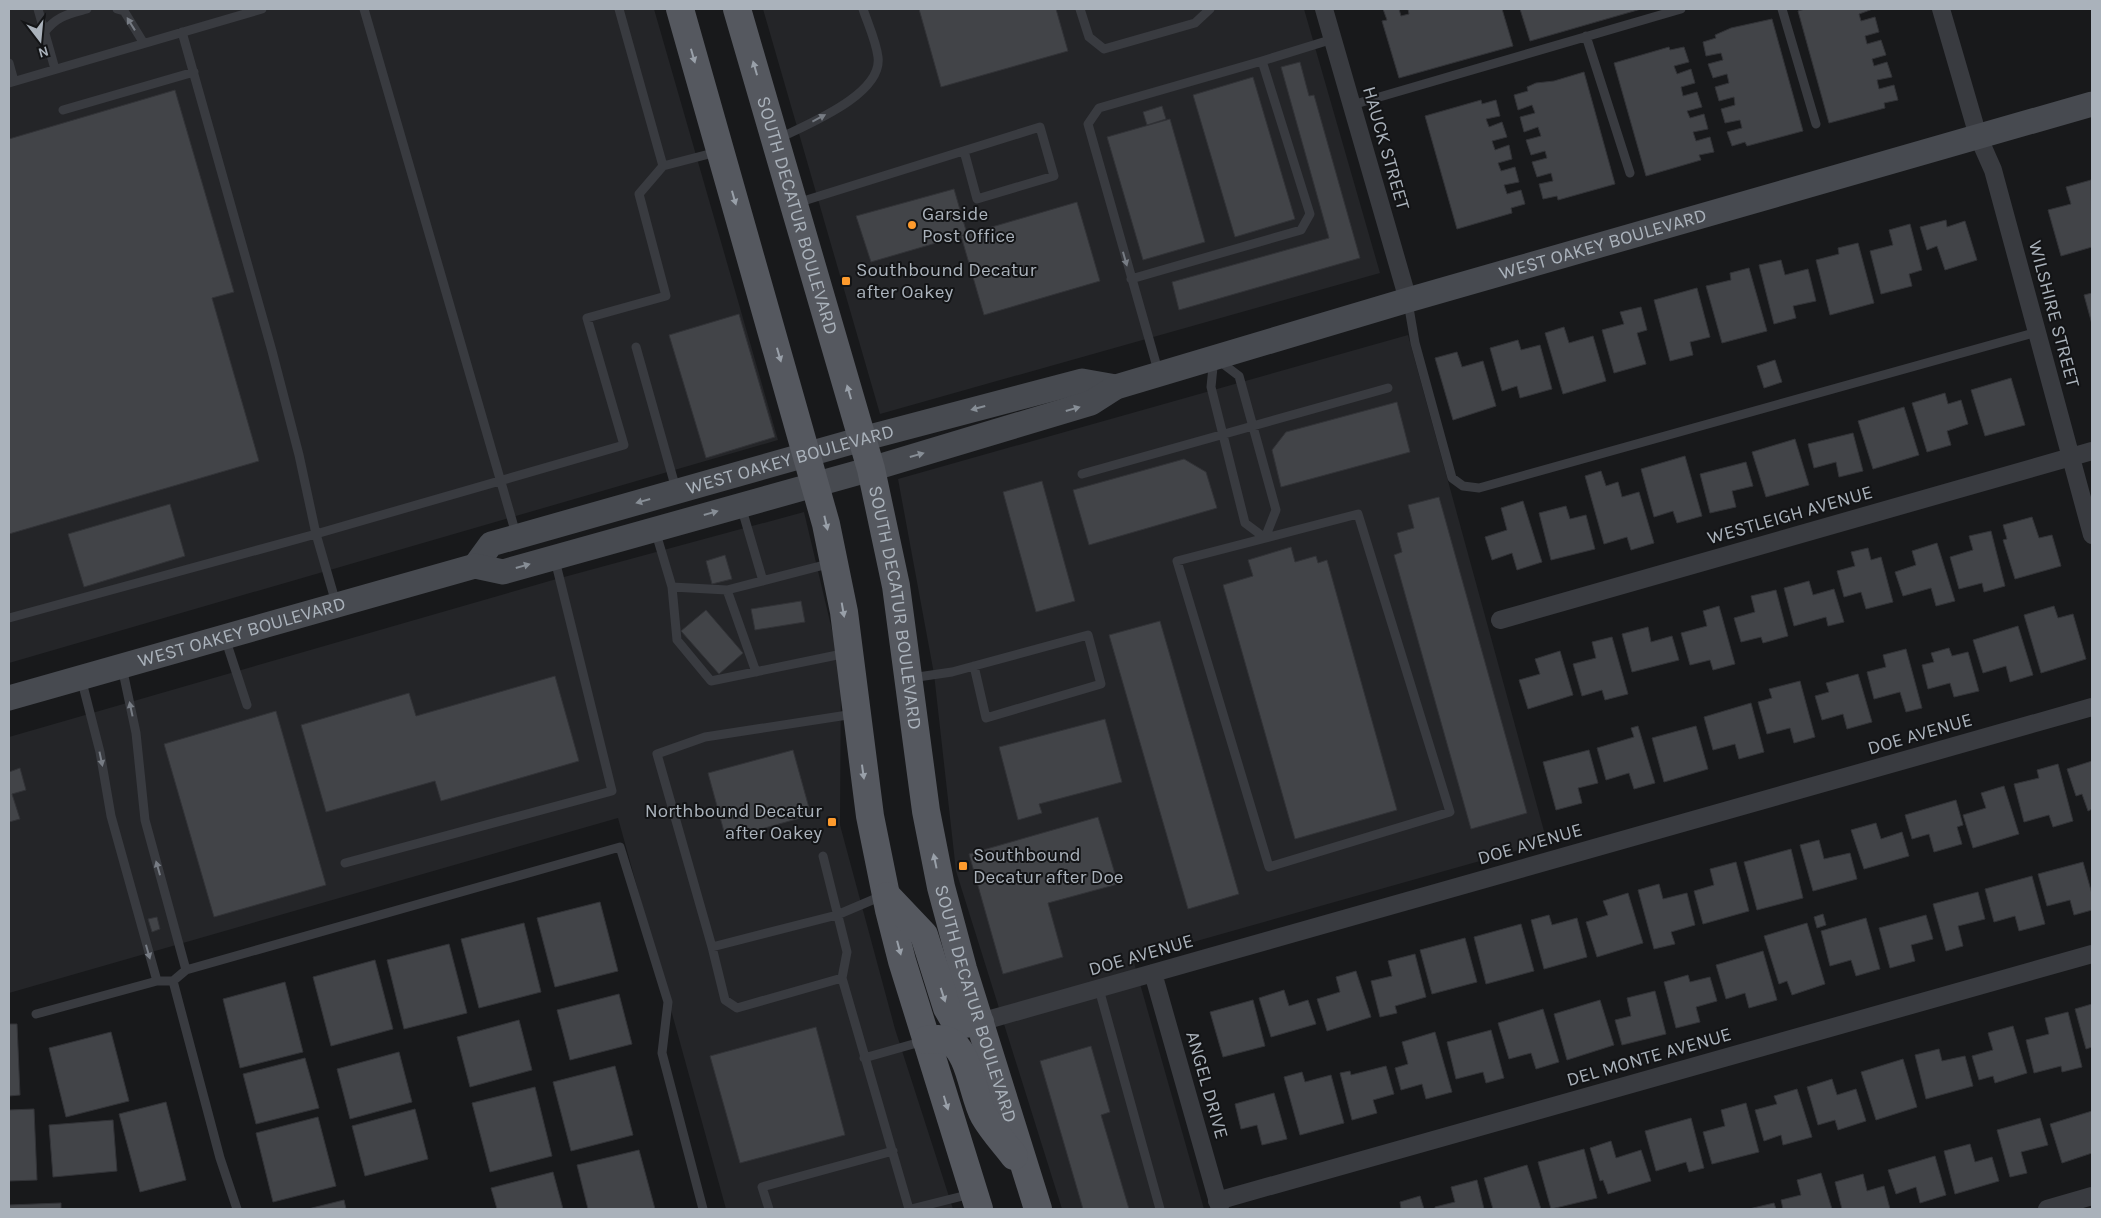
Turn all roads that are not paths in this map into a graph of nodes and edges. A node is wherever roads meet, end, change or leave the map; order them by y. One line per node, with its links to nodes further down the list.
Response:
1 (38, 9): 17 (lane)
2 (87, 9): 17 (lane)
3 (117, 9): 20 (lane, one-way to 3)
4 (262, 9): 16 (lane)
5 (364, 9): 53 (lane)
6 (620, 9): 34 (lane)
7 (680, 9): 33 (main road, one-way to 33)
8 (863, 9): 31 (lane, one-way to 8)
9 (1080, 9): 10 (lane)
10 (1210, 9)
11 (1324, 9): 19 (street, HAUCK STREET)
12 (1681, 9): 18 (lane)
13 (1782, 9): 29 (lane)
14 (1941, 9): 30 (street, WILSHIRE STREET)
15 (736, 13): 31 (main road, SOUTH DECATUR BOULEVARD, one-way to 15)
16 (182, 32): 20 (lane); 24 (lane)
17 (44, 33): 23 (lane)
18 (1586, 36): 27 (lane); 35 (lane)
19 (1333, 40): 21 (lane); 27 (street, HAUCK STREET)
20 (143, 42): 23 (lane)
21 (1262, 61): 37 (lane, one-way to 37); 37 (lane)
22 (9, 63): 25 (lane)
23 (55, 69): 25 (lane)
24 (194, 72): 28 (lane); 58 (lane)
25 (11, 82)
26 (2092, 104): 30 (main road, WEST OAKEY BOULEVARD)
27 (1352, 105): 38 (street, HAUCK STREET)
28 (63, 110)
29 (1816, 124)
30 (1978, 136): 38 (main road, WEST OAKEY BOULEVARD); 39 (street, WILSHIRE STREET)
31 (776, 141): 36 (main road, SOUTH DECATUR BOULEVARD)
32 (964, 151): 32 (lane); 36 (lane)
33 (721, 152): 34 (lane); 49 (main road, one-way to 49)
34 (663, 166): 53 (lane)
35 (1630, 173)
36 (794, 204): 47 (main road, SOUTH DECATUR BOULEVARD, one-way to 36)
37 (1131, 279): 42 (lane)
38 (1408, 300): 39 (lane); 41 (main road, WEST OAKEY BOULEVARD)
39 (2037, 332): 50 (street, WILSHIRE STREET)
40 (636, 347): 55 (lane)
41 (1214, 357): 42 (main road, WEST OAKEY BOULEVARD); 45 (lane); 46 (lane)
42 (1160, 374): 43 (main road, WEST OAKEY BOULEVARD)
43 (1116, 387): 47 (main road, WEST OAKEY BOULEVARD, one-way to 47); 51 (main road, WEST OAKEY BOULEVARD, one-way to 43)
44 (1388, 388): 45 (lane)
45 (1253, 425): 46 (lane); 61 (lane)
46 (1222, 434): 52 (lane); 61 (lane)
47 (862, 439): 49 (main road, WEST OAKEY BOULEVARD); 51 (main road, SOUTH DECATUR BOULEVARD)
48 (2092, 452): 50 (street, WESTLEIGH AVENUE)
49 (808, 454): 54 (main road); 55 (main road, WEST OAKEY BOULEVARD)
50 (2071, 457): 59 (street, WILSHIRE STREET); 70 (street, WESTLEIGH AVENUE)
51 (871, 469): 54 (main road, WEST OAKEY BOULEVARD); 77 (main road, SOUTH DECATUR BOULEVARD)
52 (1082, 474)
53 (501, 482): 58 (lane); 60 (lane)
54 (816, 484): 56 (main road, WEST OAKEY BOULEVARD); 63 (main road, one-way to 63)
55 (677, 492): 60 (main road, WEST OAKEY BOULEVARD, one-way to 60)
56 (741, 505): 57 (main road, WEST OAKEY BOULEVARD, one-way to 56); 65 (lane)
57 (654, 529): 62 (main road, WEST OAKEY BOULEVARD); 66 (lane)
58 (316, 534): 68 (lane); 69 (lane)
59 (2092, 535)
60 (517, 537): 64 (main road, WEST OAKEY BOULEVARD)
61 (1265, 538): 61 (lane)
62 (555, 557): 64 (main road, WEST OAKEY BOULEVARD, one-way to 62); 83 (lane)
63 (834, 562): 65 (lane); 72 (main road, one-way to 72)
64 (475, 566): 68 (main road, WEST OAKEY BOULEVARD)
65 (763, 581): 67 (lane)
66 (672, 587): 67 (lane); 75 (lane)
67 (727, 590): 75 (lane)
68 (337, 606): 71 (main road, WEST OAKEY BOULEVARD)
69 (9, 618)
70 (1500, 620)
71 (225, 637): 73 (main road, WEST OAKEY BOULEVARD); 79 (lane)
72 (849, 653): 75 (lane); 81 (main road)
73 (122, 666): 76 (main road, WEST OAKEY BOULEVARD); 88 (lane, one-way to 73)
74 (974, 666): 74 (lane); 77 (lane)
75 (756, 672)
76 (81, 678): 78 (main road, WEST OAKEY BOULEVARD); 91 (lane, one-way to 91)
77 (909, 679): 95 (main road, SOUTH DECATUR BOULEVARD, one-way to 77)
78 (9, 698)
79 (247, 705)
80 (2092, 707): 89 (street, DOE AVENUE)
81 (857, 714): 84 (main road, one-way to 84); 86 (lane)
82 (823, 856): 85 (lane)
83 (345, 863)
84 (886, 894): 85 (lane); 95 (main road, one-way to 95); 96 (main road, one-way to 96)
85 (837, 915): 86 (lane); 90 (lane)
86 (712, 947): 90 (lane)
87 (2092, 954): 102 (street, DEL MONTE AVENUE)
88 (186, 970): 92 (lane); 104 (lane)
89 (1153, 973): 93 (street, DOE AVENUE); 102 (street, ANGEL DRIVE)
90 (842, 978): 97 (lane)
91 (157, 981): 92 (lane); 94 (lane)
92 (173, 981): 103 (lane)
93 (1099, 989): 95 (street, DOE AVENUE); 108 (lane)
94 (36, 1014)
95 (980, 1022): 99 (main road, SOUTH DECATUR BOULEVARD)
96 (926, 1040): 97 (lane); 99 (main road); 101 (main road, one-way to 101)
97 (864, 1058): 98 (lane)
98 (893, 1151): 105 (lane); 106 (lane)
99 (1027, 1174): 107 (main road, SOUTH DECATUR BOULEVARD)
100 (2092, 1196): 109 (street)
101 (976, 1201): 106 (lane)
102 (1219, 1205)
103 (237, 1209)
104 (703, 1209)
105 (768, 1209)
106 (910, 1209)
107 (1038, 1209)
108 (1160, 1209)
109 (2047, 1209)

